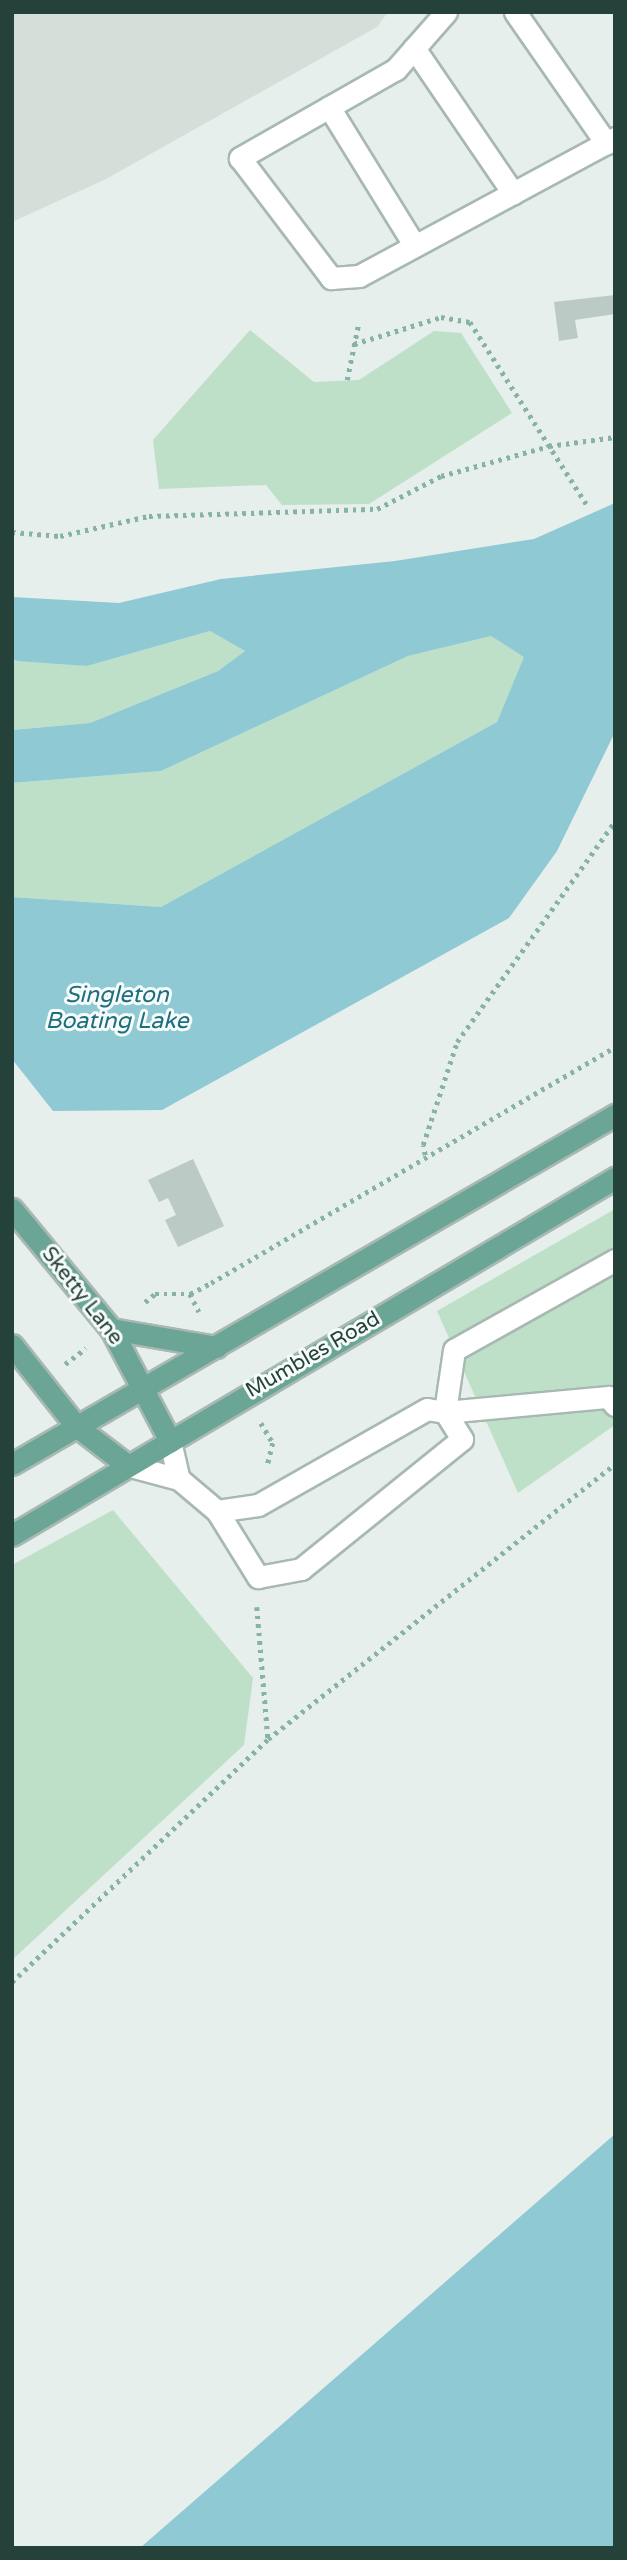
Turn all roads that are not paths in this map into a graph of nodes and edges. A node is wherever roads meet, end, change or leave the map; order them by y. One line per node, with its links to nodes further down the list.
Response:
1 (446, 12): 3 (lane)
2 (515, 12): 5 (lane)
3 (415, 48): 4 (lane); 6 (lane)
4 (329, 107): 7 (lane); 7 (lane)
5 (611, 140): 6 (lane)
6 (513, 193): 7 (lane)
7 (415, 246)
8 (615, 1115): 14 (main road)
9 (615, 1178): 19 (main road, Mumbles Road)
10 (12, 1209): 12 (main road, Sketty Lane)
11 (615, 1260): 17 (lane)
12 (111, 1329): 14 (main road); 15 (main road, Sketty Lane)
13 (12, 1345): 18 (main road)
14 (216, 1347): 15 (main road)
15 (146, 1387): 18 (main road); 19 (main road, Sketty Lane)
16 (615, 1405): 17 (lane)
17 (445, 1412): 23 (lane); 23 (lane)
18 (76, 1426): 20 (main road); 21 (main road)
19 (170, 1441): 21 (main road, Mumbles Road); 22 (lane)
20 (12, 1464)
21 (127, 1465): 22 (lane); 24 (main road, Mumbles Road)
22 (179, 1479): 23 (lane)
23 (218, 1511)
24 (12, 1535)

